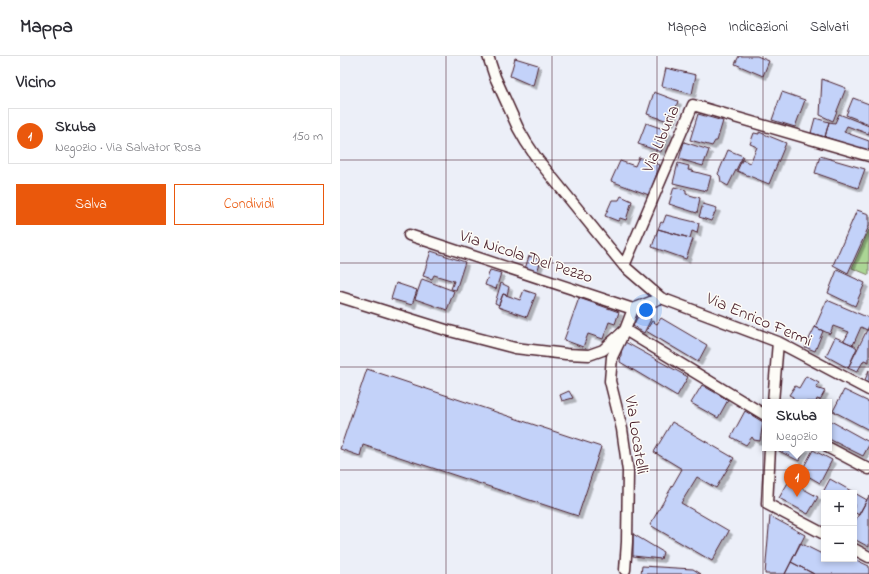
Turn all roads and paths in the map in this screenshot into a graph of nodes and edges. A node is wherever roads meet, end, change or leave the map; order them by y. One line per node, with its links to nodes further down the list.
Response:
1 (488, 56): 4 (street)
2 (869, 156): 4 (street, Via Liburia)
3 (409, 235): 7 (street, Via Nicola Del Pezzo)
4 (624, 266): 6 (street)
5 (340, 297): 8 (street)
6 (661, 298): 7 (street); 9 (street, Via Enrico Fermi)
7 (633, 309): 8 (street, Via Locatelli)
8 (625, 330): 12 (street); 19 (street, Via Locatelli)
9 (778, 342): 10 (street, Via Enrico Fermi); 11 (street)
10 (869, 390)
11 (773, 399)
12 (762, 413)
13 (832, 450): 15 (street)
14 (770, 451): 16 (street)
15 (869, 469)
16 (821, 532)
17 (857, 551): 18 (street)
18 (869, 557)
19 (625, 570)

